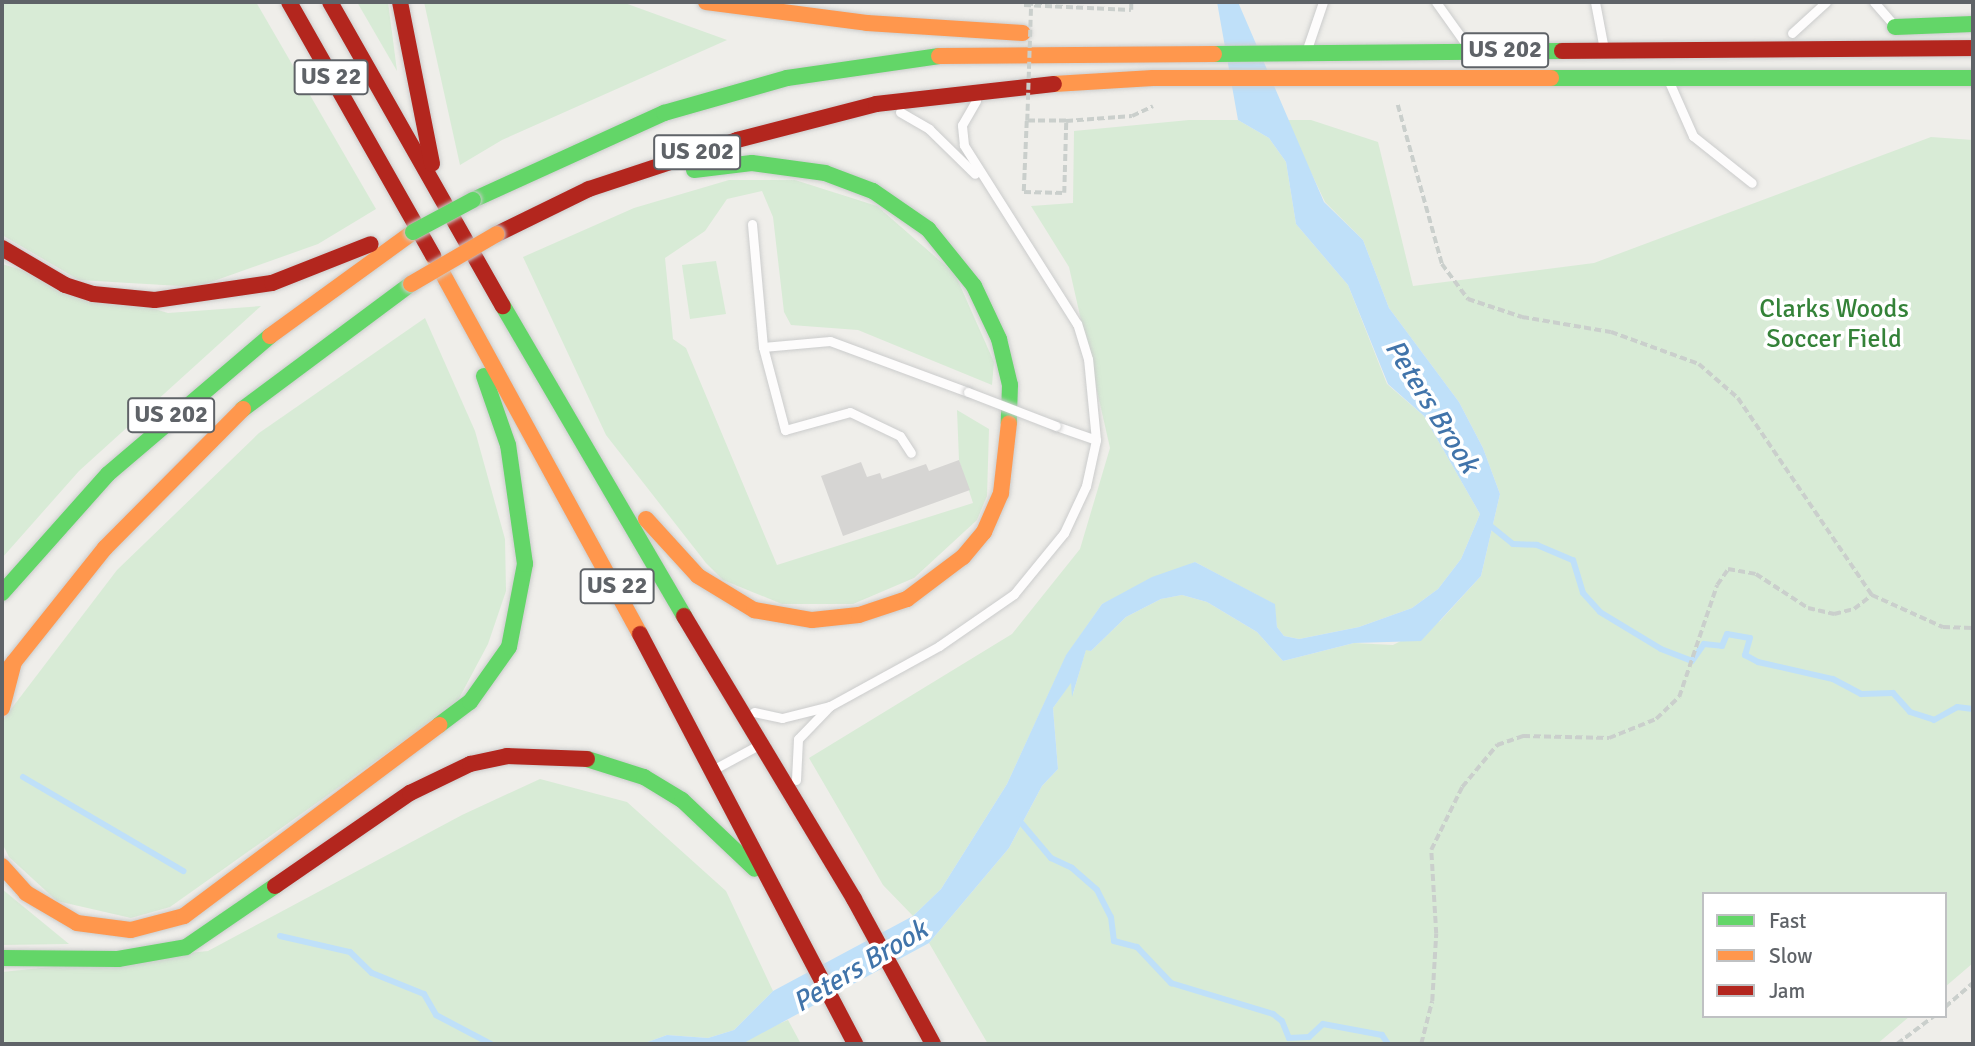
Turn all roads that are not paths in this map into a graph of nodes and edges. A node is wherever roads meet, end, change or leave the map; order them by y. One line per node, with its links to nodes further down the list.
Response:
1 (289, 2): 33 (highway, US 22)
2 (330, 2): 29 (highway, US 22)
3 (400, 2): 29 (highway)
4 (706, 2): 10 (highway)
5 (1322, 2): 20 (lane)
6 (1436, 2): 21 (lane)
7 (1595, 2): 17 (lane)
8 (1826, 2): 15 (lane)
9 (1874, 2): 12 (lane)
10 (722, 3): 19 (highway)
11 (1973, 24): 12 (highway)
12 (1895, 27): 13 (highway)
13 (1869, 29)
14 (1830, 31): 15 (highway)
15 (1792, 33): 18 (highway)
16 (1973, 48): 18 (highway, US 202)
17 (1604, 49): 18 (highway, US 202); 21 (highway, US 202)
18 (1703, 50)
19 (1147, 51): 20 (highway, US 202); 31 (highway, US 202, bridge)
20 (1306, 51): 21 (highway, US 202)
21 (1471, 51)
22 (1973, 78): 23 (highway, US 202)
23 (1668, 79): 24 (highway, US 202); 27 (lane)
24 (1006, 86): 25 (highway, US 202); 26 (lane)
25 (876, 104): 26 (lane); 28 (highway, US 202)
26 (981, 180): 35 (lane)
27 (1752, 183)
28 (589, 189): 37 (highway); 39 (highway, US 202, bridge)
29 (438, 194): 37 (highway, US 22)
30 (752, 224): 34 (lane)
31 (413, 232): 32 (highway); 38 (highway, US 202)
32 (2, 248)
33 (453, 292): 45 (highway, US 22); 47 (highway)
34 (764, 347): 35 (lane, bridge); 36 (lane)
35 (1096, 440): 42 (lane)
36 (911, 453)
37 (603, 482): 41 (highway, US 22)
38 (2, 593)
39 (14, 662): 40 (highway, US 202); 43 (highway)
40 (2, 677)
41 (734, 701): 42 (lane); 44 (highway, US 22)
42 (830, 706): 46 (lane)
43 (2, 708)
44 (761, 744): 45 (lane); 46 (highway, US 22)
45 (713, 769): 48 (highway, US 22)
46 (803, 813): 51 (highway, US 22)
47 (2, 866)
48 (773, 885): 49 (highway); 50 (highway, US 22)
49 (2, 958)
50 (854, 1042)
51 (933, 1044)

